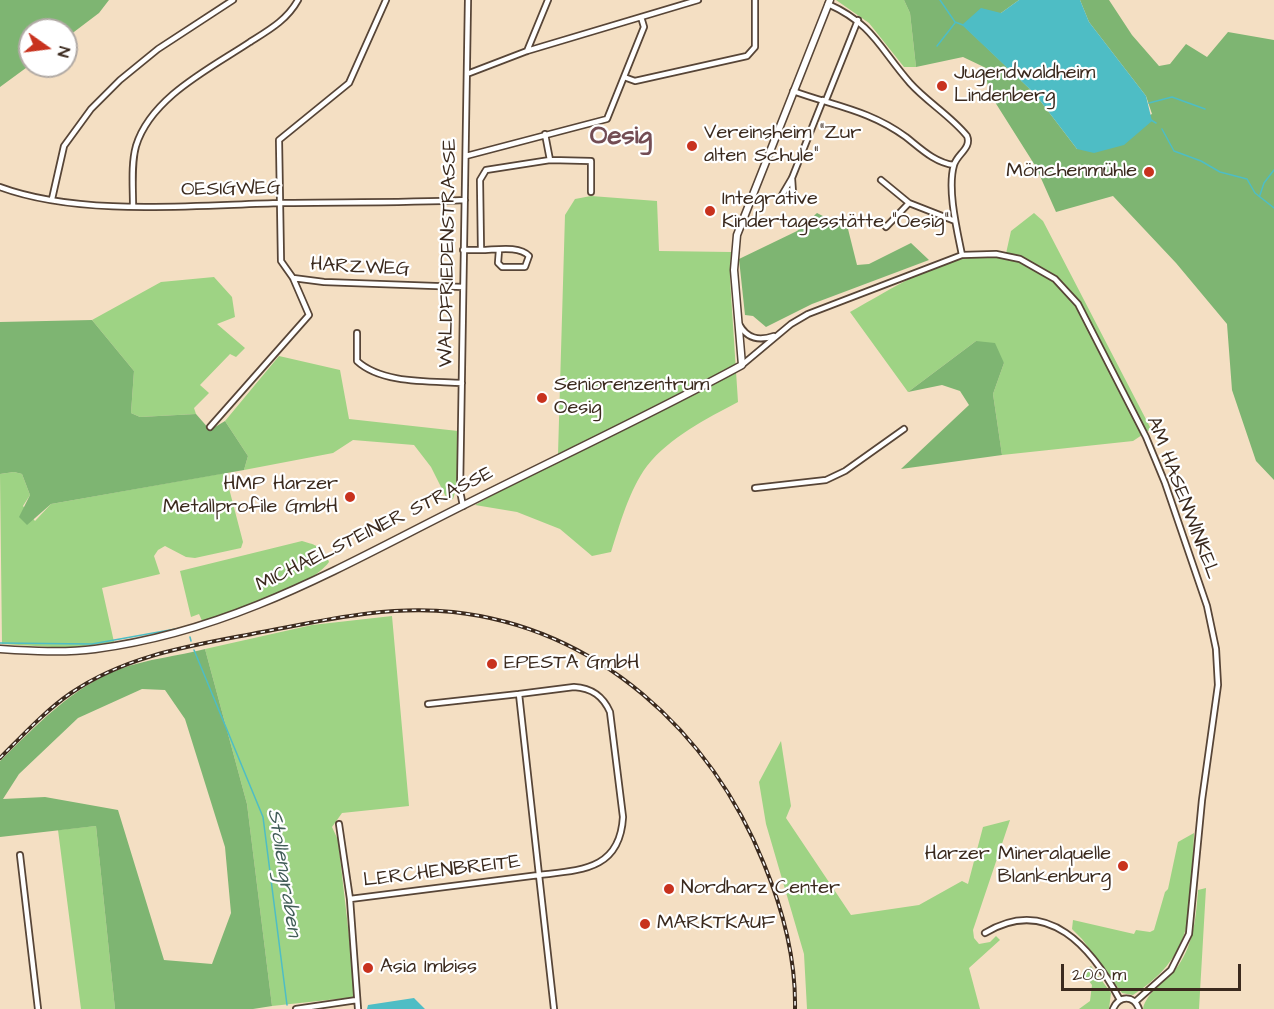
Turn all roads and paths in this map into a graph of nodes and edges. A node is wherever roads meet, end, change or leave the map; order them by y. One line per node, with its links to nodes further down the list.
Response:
1 (233, 0): 24 (street)
2 (298, 0): 28 (street)
3 (386, 0): 26 (street, HARZWEG)
4 (468, 0): 12 (street, WALDFRIEDENSTRASSE)
5 (548, 0): 11 (street)
6 (698, 0): 9 (street)
7 (755, 0): 13 (street)
8 (829, 2): 10 (street); 14 (street)
9 (641, 17): 11 (street); 13 (street)
10 (858, 20): 15 (street); 19 (street)
11 (527, 51): 12 (street)
12 (467, 74): 17 (street, WALDFRIEDENSTRASSE)
13 (624, 76): 16 (street)
14 (793, 91): 15 (street); 37 (street)
15 (825, 100): 19 (street); 20 (street)
16 (545, 134): 17 (street); 18 (street)
17 (466, 156): 25 (street, WALDFRIEDENSTRASSE)
18 (550, 160): 23 (street); 32 (street)
19 (954, 165): 29 (street)
20 (792, 178)
21 (881, 180): 27 (street)
22 (0, 187): 24 (street, OESIGWEG)
23 (591, 192)
24 (52, 199): 28 (street, OESIGWEG)
25 (465, 200): 26 (street, OESIGWEG); 31 (street, WALDFRIEDENSTRASSE)
26 (280, 203): 28 (street, OESIGWEG); 35 (street, HARZWEG)
27 (909, 203): 29 (street); 30 (street)
28 (133, 206)
29 (955, 222): 34 (street)
30 (886, 227)
31 (463, 250): 32 (street); 36 (street, WALDFRIEDENSTRASSE)
32 (482, 250): 33 (street)
33 (499, 250): 33 (street)
34 (962, 255): 39 (street, AM HASENWINKEL); 56 (street, AM HASENWINKEL)
35 (293, 278): 36 (street, HARZWEG); 42 (street, HARZWEG)
36 (463, 287): 41 (street, WALDFRIEDENSTRASSE)
37 (739, 323): 39 (street); 40 (street)
38 (357, 333): 41 (street)
39 (777, 335): 40 (street, AM HASENWINKEL)
40 (742, 364): 45 (street, MICHAELSTEINER STRASSE)
41 (462, 383): 45 (street, WALDFRIEDENSTRASSE)
42 (210, 428)
43 (904, 429): 44 (street)
44 (755, 488)
45 (463, 506): 46 (street, MICHAELSTEINER STRASSE)
46 (0, 649)
47 (519, 694): 48 (street, LERCHENBREITE); 51 (street, LERCHENBREITE); 51 (street, LERCHENBREITE)
48 (428, 704)
49 (339, 824): 52 (street, LERCHENBREITE)
50 (20, 855): 57 (street)
51 (539, 874): 52 (street, LERCHENBREITE); 60 (street, LERCHENBREITE)
52 (350, 899): 54 (street, LERCHENBREITE)
53 (985, 933): 55 (street)
54 (357, 1000): 58 (street); 59 (street, LERCHENBREITE)
55 (1120, 1000): 56 (street); 61 (street)
56 (1135, 1002): 62 (street)
57 (38, 1009)
58 (296, 1009)
59 (358, 1009)
60 (554, 1009)
61 (1113, 1009)
62 (1139, 1009)

